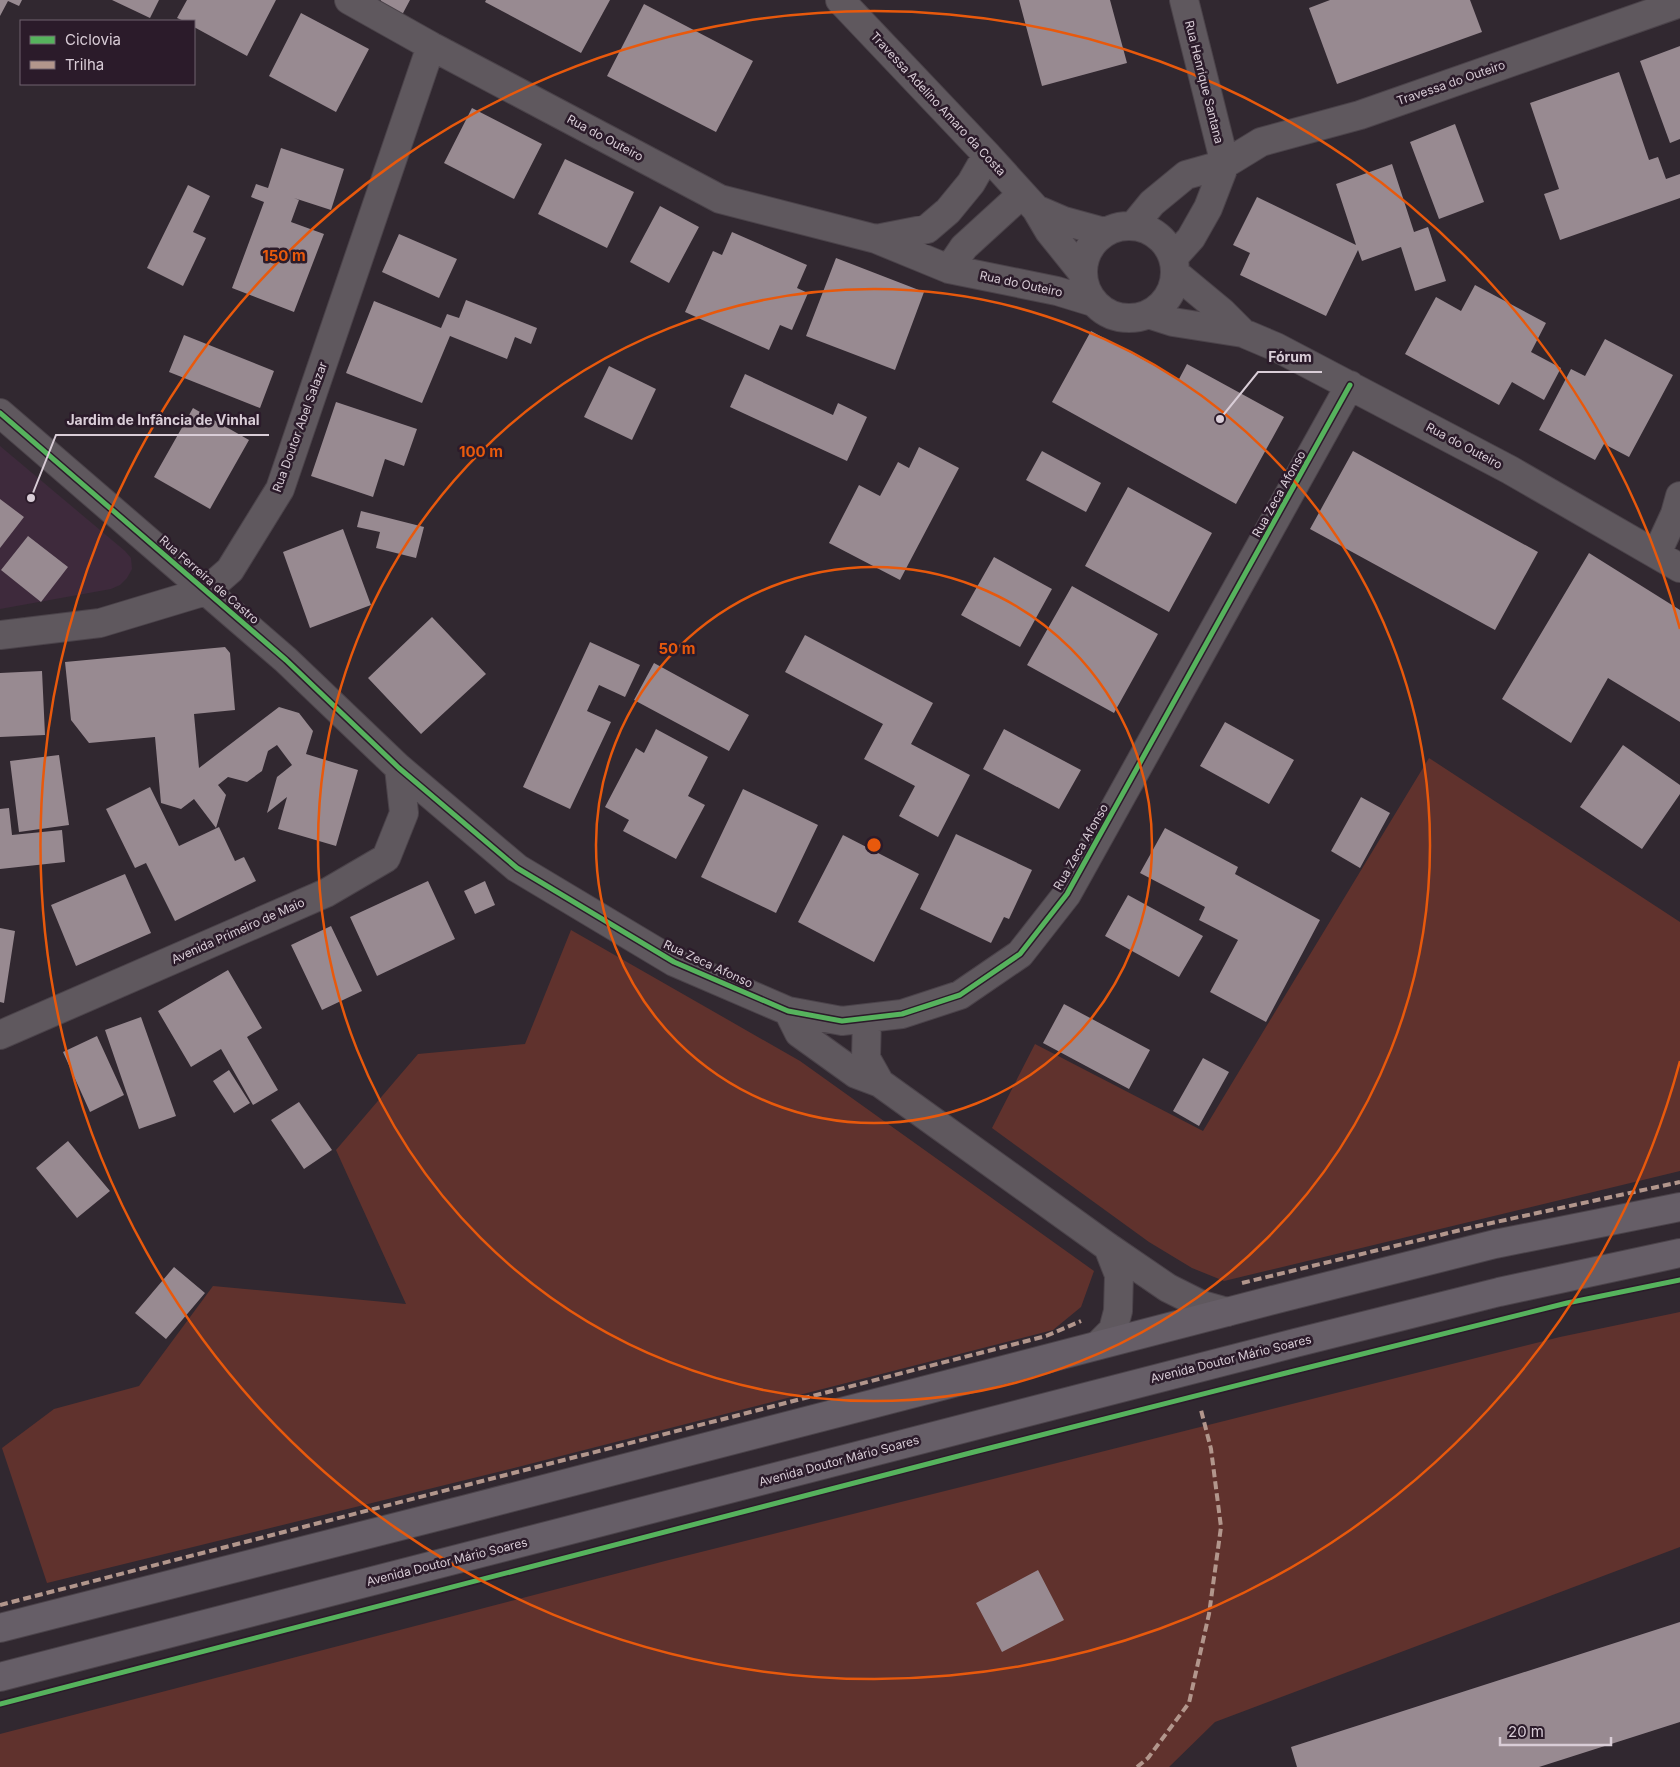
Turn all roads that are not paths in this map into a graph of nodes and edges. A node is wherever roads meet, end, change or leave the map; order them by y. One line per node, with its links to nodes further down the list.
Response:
1 (349, 0): 5 (street, Rua do Outeiro)
2 (840, 0): 6 (street, Travessa Adelino Amaro da Costa)
3 (1184, 0): 7 (street, Rua Henrique Santana)
4 (1680, 3): 7 (street, Travessa do Outeiro)
5 (431, 46): 11 (street, Rua do Outeiro); 23 (street, Rua Doutor Abel Salazar)
6 (987, 155): 8 (street, Travessa Adelino Amaro da Costa); 11 (street, Rua do Outeiro)
7 (1225, 164): 9 (street, Travessa do Outeiro); 12 (street)
8 (1029, 202): 10 (street, Travessa Adelino Amaro da Costa); 13 (street); 14 (street, Travessa Adelino Amaro da Costa)
9 (1134, 225): 10 (street); 12 (street)
10 (1104, 232): 14 (street)
11 (876, 239): 13 (street, Rua do Outeiro)
12 (1174, 265): 16 (street); 17 (street, Rua do Outeiro)
13 (949, 269): 15 (street, Rua do Outeiro)
14 (1082, 272): 15 (street, Travessa Adelino Amaro da Costa)
15 (1093, 302): 16 (street)
16 (1148, 314): 17 (street, Rua do Outeiro)
17 (1243, 334): 18 (street, Rua do Outeiro)
18 (1350, 385): 21 (street, Rua do Outeiro); 27 (street, Rua Zeca Afonso)
19 (0, 413): 23 (street, Rua Ferreira de Castro)
20 (1680, 496): 21 (street)
21 (1657, 553): 22 (street, Rua do Outeiro)
22 (1680, 568)
23 (206, 590): 24 (street, Rua Doutor Abel Salazar); 25 (street, Rua Ferreira de Castro)
24 (0, 635)
25 (400, 768): 26 (street, Rua Zeca Afonso); 28 (street, Avenida Primeiro de Maio)
26 (788, 1011): 27 (street, Rua Zeca Afonso); 29 (street)
27 (867, 1018): 29 (street)
28 (0, 1035)
29 (880, 1082): 31 (street)
30 (1680, 1207): 33 (main road)
31 (1108, 1247): 33 (street); 34 (street)
32 (1680, 1253): 36 (main road, Avenida Doutor Mário Soares)
33 (1227, 1312): 34 (main road)
34 (1098, 1345): 35 (main road)
35 (0, 1628)
36 (0, 1677)

